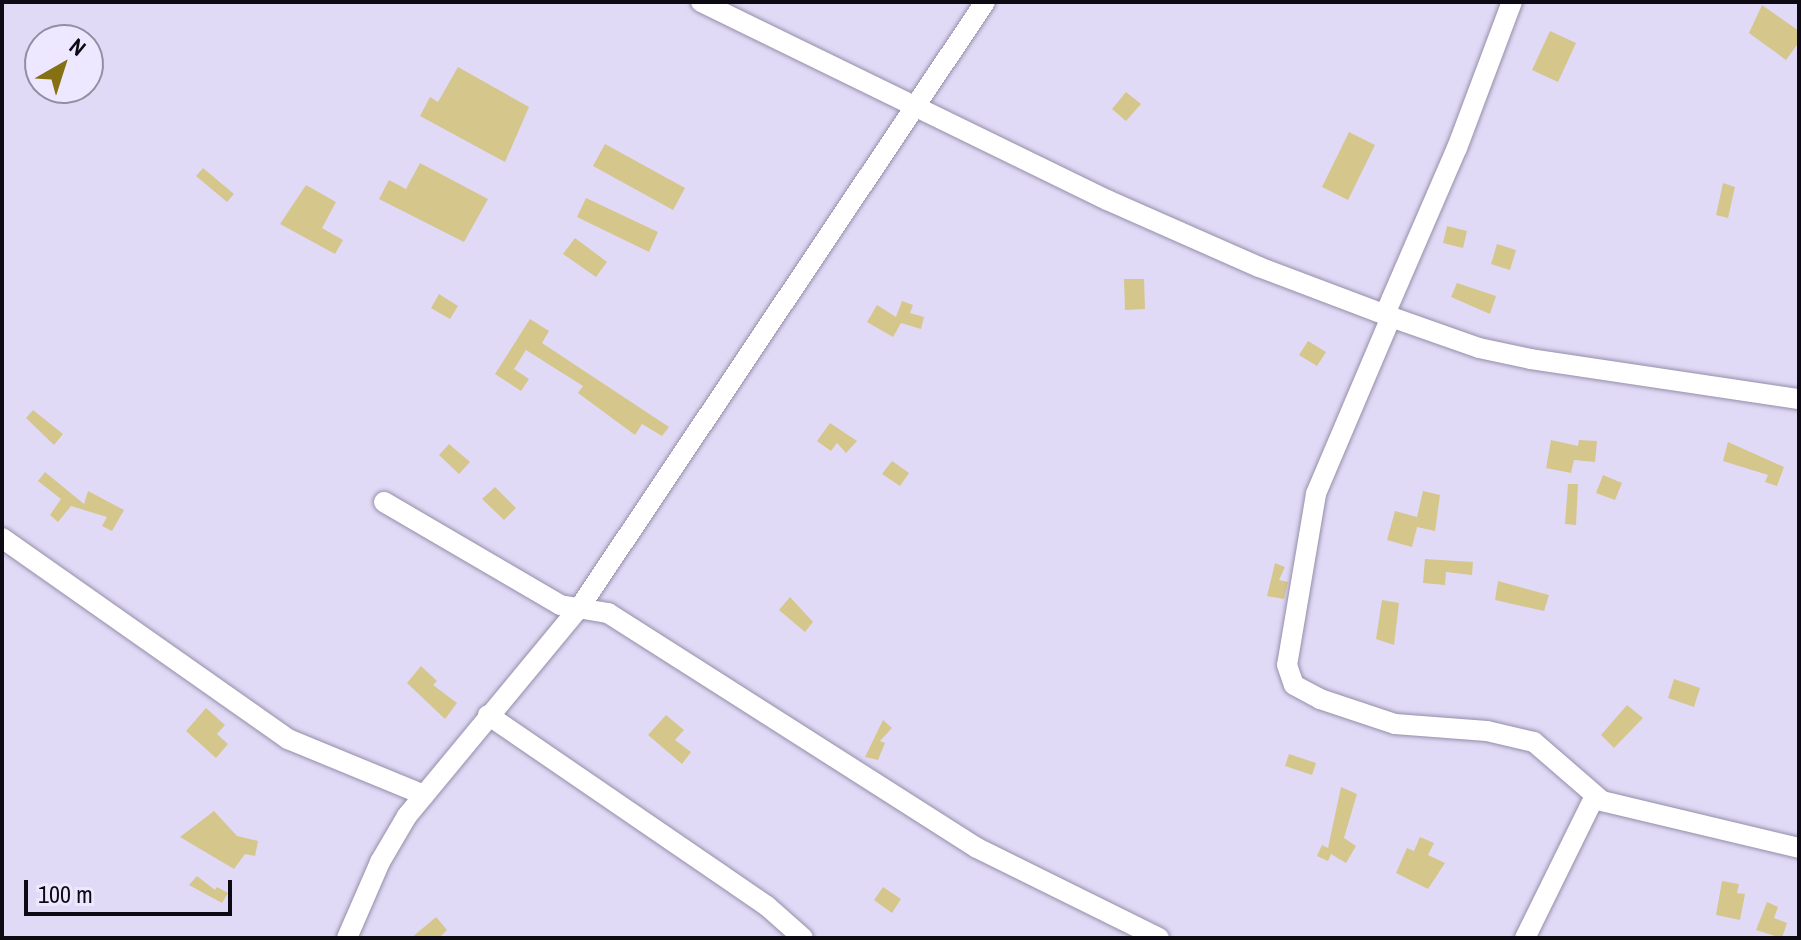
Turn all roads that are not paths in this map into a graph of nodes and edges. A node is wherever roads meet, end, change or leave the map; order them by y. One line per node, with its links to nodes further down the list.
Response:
1 (701, 2): 4 (street)
2 (985, 2): 4 (street)
3 (1512, 2): 5 (street)
4 (913, 107): 5 (street); 9 (street)
5 (1388, 316): 6 (street); 12 (street)
6 (1799, 399)
7 (384, 502): 9 (street)
8 (2, 538): 11 (street)
9 (580, 607): 10 (street); 16 (street)
10 (488, 715): 11 (street); 15 (street)
11 (424, 795): 14 (street)
12 (1594, 798): 13 (street); 17 (street)
13 (1799, 848)
14 (347, 938)
15 (803, 938)
16 (1159, 938)
17 (1525, 938)

